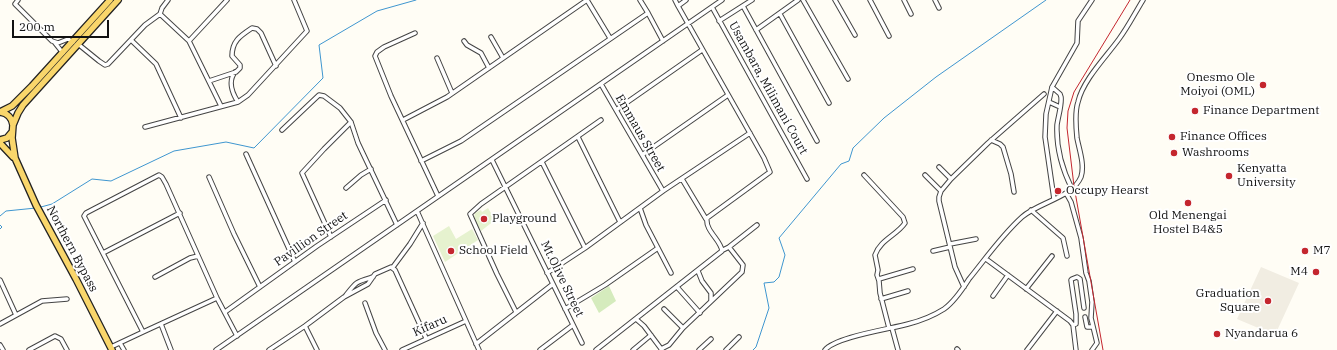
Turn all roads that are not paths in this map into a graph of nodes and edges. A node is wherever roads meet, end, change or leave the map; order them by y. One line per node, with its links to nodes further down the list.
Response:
1 (18, 0): 41 (street)
2 (110, 0): 42 (main road)
3 (118, 0): 42 (main road)
4 (168, 0): 26 (street)
5 (227, 0): 38 (street)
6 (294, 0): 47 (street)
7 (587, 0): 36 (street); 46 (street)
8 (640, 0): 25 (street)
9 (675, 0): 21 (street)
10 (686, 0): 21 (street)
11 (722, 0): 23 (street)
12 (752, 0): 22 (street)
13 (798, 0): 27 (street)
14 (803, 0): 50 (street)
15 (835, 0): 33 (street)
16 (870, 0): 35 (street)
17 (904, 0): 28 (street)
18 (935, 0): 24 (street)
19 (1092, 0): 53 (street)
20 (1142, 0): 92 (street)
21 (678, 6): 30 (street)
22 (743, 6): 29 (street); 31 (street)
23 (712, 7): 29 (street, Usambara, Milimani Court); 30 (street)
24 (939, 8)
25 (648, 13): 36 (street); 40 (street)
26 (160, 14): 37 (street); 38 (street)
27 (780, 14): 31 (street); 59 (street)
28 (911, 14)
29 (719, 21): 88 (street, Usambara, Milimani Court)
30 (688, 23): 40 (street); 43 (street)
31 (756, 30): 75 (street)
32 (415, 33): 65 (street)
33 (855, 35)
34 (491, 36): 46 (street)
35 (889, 36)
36 (610, 38): 80 (street)
37 (131, 40): 42 (street); 64 (street)
38 (189, 41): 51 (street)
39 (464, 41): 48 (street)
40 (663, 41): 52 (street)
41 (55, 43): 42 (street); 44 (street)
42 (76, 43): 44 (main road); 69 (main road)
43 (702, 50): 56 (street); 62 (street)
44 (63, 53): 63 (main road)
45 (437, 58): 54 (street)
46 (503, 58): 48 (street)
47 (276, 66): 49 (street); 57 (street)
48 (489, 68): 54 (street)
49 (236, 72): 51 (street); 57 (street)
50 (848, 79)
51 (209, 81): 60 (street)
52 (600, 84): 62 (street, Emmaus Street); 79 (street)
53 (1052, 87): 58 (street); 61 (street)
54 (452, 93): 65 (street)
55 (1044, 94): 73 (street)
56 (728, 95): 71 (street); 77 (street)
57 (238, 102): 60 (street)
58 (1049, 102): 61 (street); 98 (street)
59 (829, 103)
60 (222, 106): 64 (street)
61 (1060, 107): 92 (street)
62 (616, 110): 77 (street, Emmaus Street)
63 (0, 112): 69 (main road)
64 (181, 118): 68 (street)
65 (403, 120): 80 (street)
66 (601, 120): 72 (street)
67 (351, 122): 70 (street); 83 (street); 109 (street)
68 (145, 127)
69 (13, 128): 74 (main road); 78 (main road)
70 (282, 130)
71 (750, 133): 87 (street); 104 (street)
72 (578, 136): 81 (street); 105 (street)
73 (991, 140): 89 (street); 95 (street)
74 (0, 141): 78 (main road)
75 (817, 141)
76 (246, 154): 122 (street)
77 (642, 155): 93 (street, Emmaus Street)
78 (15, 158): 175 (main road, Northern Bypass)
79 (492, 160): 90 (street, Mt.Olive Street); 97 (street)
80 (421, 161): 97 (street)
81 (542, 162): 90 (street); 113 (street)
82 (939, 167): 89 (street)
83 (371, 169): 91 (street); 99 (street)
84 (864, 175): 131 (street)
85 (925, 175): 94 (street)
86 (209, 177): 134 (street)
87 (682, 179): 93 (street); 104 (street)
88 (807, 179)
89 (951, 179): 94 (street)
90 (506, 186): 126 (street, Mt.Olive Street); 151 (street)
91 (346, 188)
92 (1072, 189): 96 (street)
93 (663, 191): 100 (street)
94 (941, 191): 111 (street)
95 (1014, 192)
96 (1066, 193): 98 (street); 162 (street)
97 (438, 196): 102 (street)
98 (1054, 199): 101 (street)
99 (386, 200): 107 (street); 109 (street, Pavillion Street)
100 (640, 208): 105 (street); 114 (street)
101 (1031, 210): 120 (street); 121 (street)
102 (417, 211): 106 (street); 107 (street)
103 (180, 213): 117 (street); 117 (street); 118 (street)
104 (706, 219): 115 (street)
105 (620, 222): 113 (street)
106 (423, 223): 123 (street); 156 (street)
107 (397, 225): 167 (street)
108 (757, 225): 112 (street)
109 (331, 237): 122 (street, Pavillion Street)
110 (976, 239): 111 (street)
111 (950, 246): 116 (street); 136 (street)
112 (729, 247): 115 (street); 144 (street)
113 (586, 248): 126 (street)
114 (658, 248): 127 (street); 147 (street)
115 (723, 250): 125 (street)
116 (933, 251)
117 (103, 253): 165 (street)
118 (198, 256): 129 (street); 141 (street)
119 (1052, 256): 137 (street)
120 (1067, 256)
121 (986, 259): 128 (street); 136 (street)
122 (295, 262): 134 (street, Pavillion Street)
123 (393, 267): 130 (street); 169 (street)
124 (913, 269): 131 (street)
125 (698, 271): 135 (street); 144 (street)
126 (547, 273): 133 (street, Mt.Olive Street)
127 (671, 273)
128 (1008, 275): 137 (street); 139 (street)
129 (155, 277)
130 (373, 277): 140 (street); 140 (street)
131 (879, 279): 143 (street)
132 (0, 280): 153 (street)
133 (553, 284): 147 (street, Mt.Olive Street); 151 (street)
134 (260, 287): 150 (street, Pavillion Street)
135 (677, 287): 152 (street); 155 (street)
136 (964, 287): 164 (street)
137 (1026, 289): 149 (street)
138 (908, 291): 143 (street)
139 (993, 296)
140 (344, 297): 161 (street)
141 (217, 298): 150 (street); 158 (street)
142 (67, 299): 153 (street)
143 (881, 299): 164 (street)
144 (712, 301): 152 (street)
145 (364, 303): 185 (street)
146 (1084, 308): 160 (street)
147 (565, 309): 159 (street, Mt.Olive Street)
148 (664, 309): 163 (street)
149 (1057, 311): 160 (street); 195 (street)
150 (225, 312): 167 (street)
151 (516, 312): 173 (street)
152 (700, 312): 163 (street)
153 (16, 315): 157 (street)
154 (1085, 317): 162 (street)
155 (636, 319): 166 (street); 189 (street)
156 (466, 321): 169 (street, Kifaru); 173 (street)
157 (0, 324)
158 (160, 324): 165 (street); 181 (street)
159 (573, 325): 172 (street, Mt.Olive Street); 188 (street)
160 (1073, 325): 196 (street)
161 (306, 326): 183 (street); 184 (street)
162 (1093, 327): 197 (street)
163 (683, 328): 176 (street)
164 (890, 328): 193 (street); 194 (street)
165 (143, 332): 171 (street)
166 (651, 335): 176 (street); 190 (street)
167 (237, 336): 182 (street)
168 (739, 337): 192 (street)
169 (426, 338): 186 (street, Kifaru)
170 (711, 339): 191 (street)
171 (120, 343): 175 (street); 180 (street)
172 (582, 343)
173 (476, 344): 187 (street)
174 (0, 345): 177 (street)
175 (112, 349)
176 (662, 349)
177 (3, 350)
178 (29, 350): 179 (street)
179 (67, 350)
180 (124, 350)
181 (171, 350)
182 (216, 350)
183 (269, 350)
184 (317, 350)
185 (385, 350)
186 (402, 350)
187 (479, 350)
188 (540, 350)
189 (596, 350)
190 (633, 350)
191 (700, 350)
192 (726, 350)
193 (825, 350)
194 (898, 350)
195 (1027, 350)
196 (1076, 350)
197 (1092, 350)

